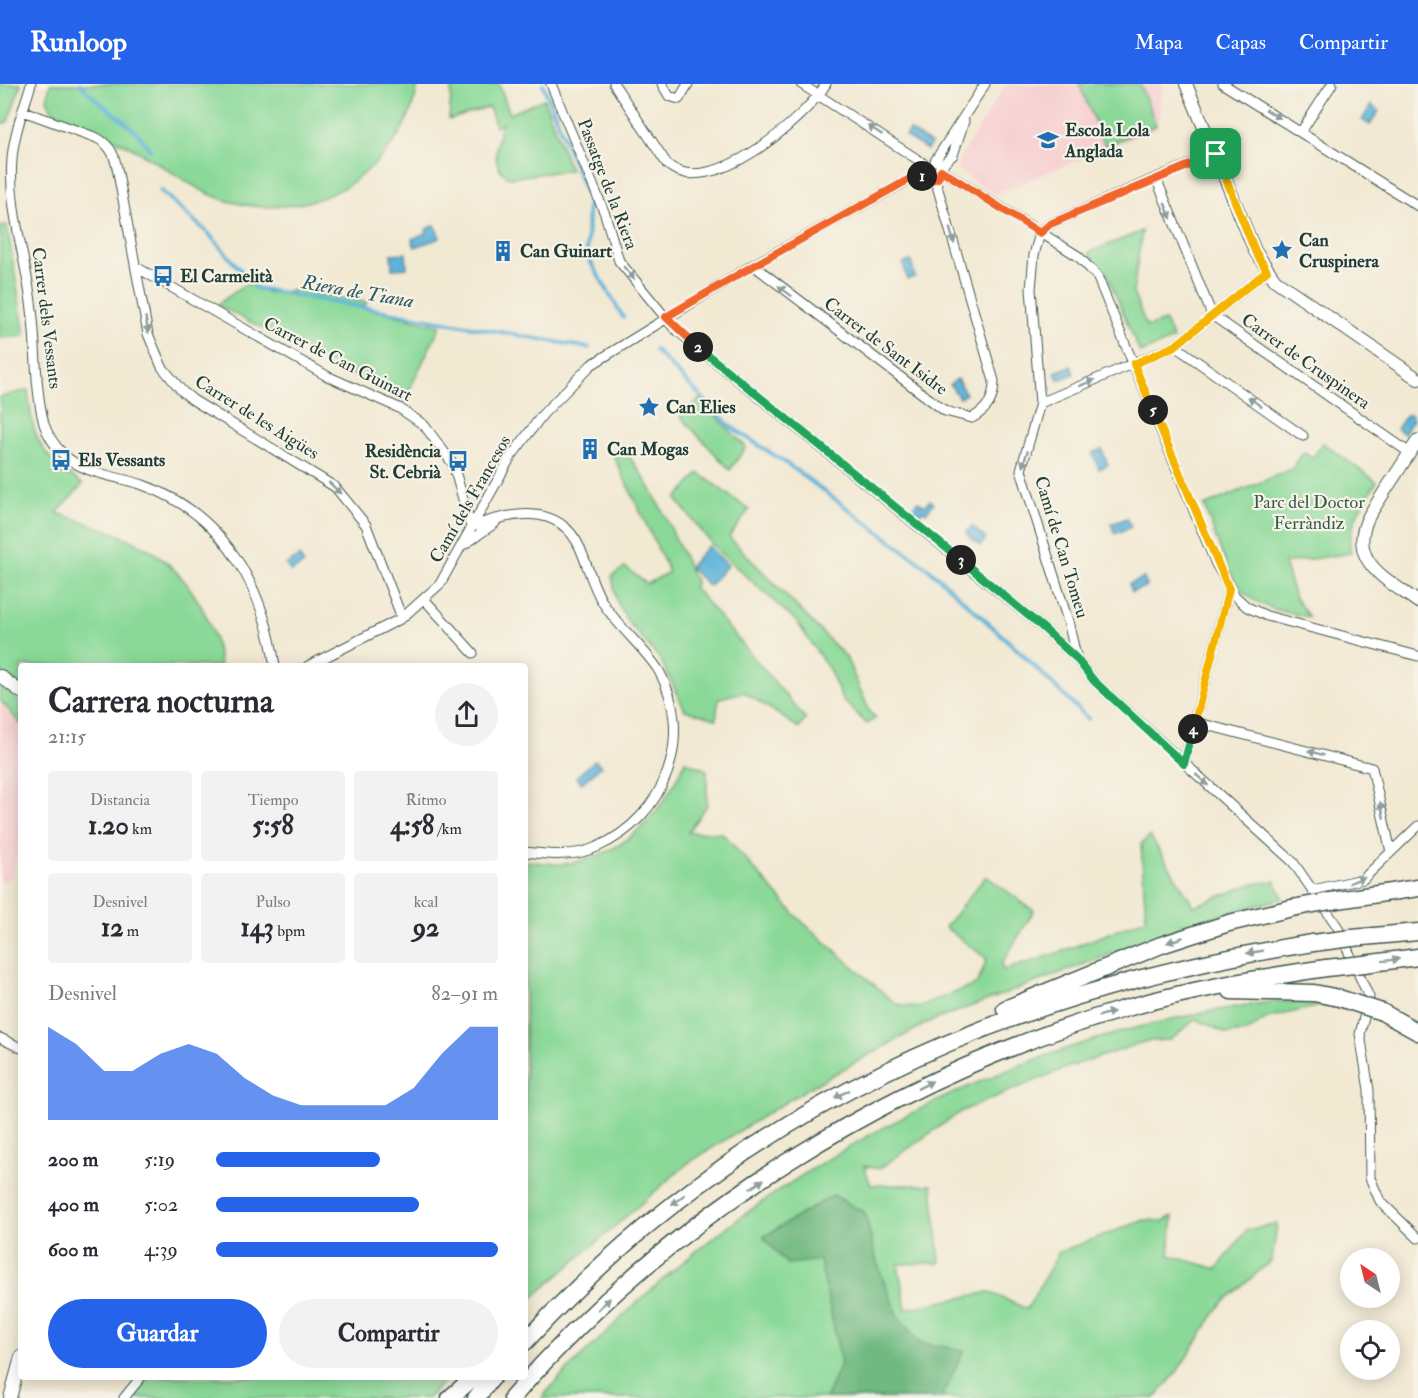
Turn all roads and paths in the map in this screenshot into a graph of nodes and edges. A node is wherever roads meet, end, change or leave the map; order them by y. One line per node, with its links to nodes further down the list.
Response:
1 (31, 84): 13 (street, Carrer dels Vessants)
2 (551, 84): 27 (street, Passatge de la Riera, one-way to 27)
3 (614, 84): 12 (street)
4 (662, 84): 5 (street)
5 (688, 84)
6 (801, 84): 12 (street)
7 (826, 84): 12 (street)
8 (985, 84): 17 (street)
9 (1186, 84): 15 (street)
10 (1223, 84): 14 (street, one-way to 14)
11 (1332, 84): 14 (street)
12 (819, 95): 16 (street, one-way to 12)
13 (23, 111): 24 (street, Carrer de les Aigües); 45 (street, Carrer dels Vessants)
14 (1301, 132): 21 (street)
15 (1216, 154): 19 (street); 25 (street)
16 (923, 163): 17 (street); 18 (street)
17 (939, 166): 20 (street); 22 (street)
18 (920, 174): 20 (street); 23 (street, Camí dels Francesos)
19 (1156, 178): 22 (street); 26 (street, one-way to 26)
20 (935, 179): 23 (street, Carrer de Sant Isidre, one-way to 23)
21 (1418, 206)
22 (1040, 233): 29 (street); 31 (street, Camí de Can Tomeu)
23 (753, 266): 27 (street, Camí dels Francesos)
24 (136, 267): 36 (street, Carrer de Can Guinart); 41 (street, Carrer de les Aigües, one-way to 41)
25 (1267, 271): 26 (street); 30 (street)
26 (1212, 315): 28 (street); 34 (street, Carrer de Cruspinera)
27 (666, 317): 36 (street, Camí dels Francesos); 44 (street, Passatge de la Riera)
28 (1175, 346): 29 (street); 32 (street, one-way to 28)
29 (1134, 364): 31 (street, one-way to 29); 38 (street)
30 (1418, 379)
31 (1040, 403): 44 (street, Camí de Can Tomeu, one-way to 44)
32 (1303, 436)
33 (1418, 440): 34 (street)
34 (1410, 453): 40 (street)
35 (502, 518): 36 (street); 37 (street); 52 (street)
36 (471, 527): 37 (street, Camí dels Francesos)
37 (462, 547): 39 (street, Camí dels Francesos)
38 (1229, 589): 43 (street); 49 (street)
39 (424, 600): 41 (street, Camí dels Francesos); 42 (street)
40 (1418, 602)
41 (402, 618): 46 (street, Camí dels Francesos)
42 (473, 653)
43 (1415, 653)
44 (1076, 658): 50 (street, Passatge de la Riera)
45 (274, 663)
46 (314, 663)
47 (0, 676): 48 (street)
48 (18, 690)
49 (1195, 722): 50 (street); 53 (street, one-way to 49)
50 (1184, 764): 55 (street, Passatge de la Riera, one-way to 55)
51 (1418, 826): 53 (street)
52 (528, 852)
53 (1391, 852): 55 (street, one-way to 53)
54 (1418, 888): 61 (highway, one-way to 61, bridge)
55 (1312, 890): 63 (street, Passatge de la Riera)
56 (1418, 932): 61 (highway, one-way to 61, bridge)
57 (1418, 957): 58 (highway, one-way to 57, bridge)
58 (1198, 990): 59 (highway, bridge); 67 (highway, one-way to 58)
59 (1418, 1032)
60 (0, 1038): 62 (street)
61 (951, 1041): 64 (highway, one-way to 64)
62 (18, 1047)
63 (1418, 1238)
64 (548, 1316): 65 (highway); 66 (highway)
65 (528, 1332)
66 (528, 1339)
67 (562, 1345): 76 (highway); 77 (highway)
68 (18, 1368): 72 (street)
69 (139, 1380): 73 (street)
70 (471, 1380): 74 (highway)
71 (491, 1380): 75 (highway)
72 (10, 1398)
73 (124, 1398)
74 (450, 1398)
75 (476, 1398)
76 (512, 1398)
77 (526, 1398)

